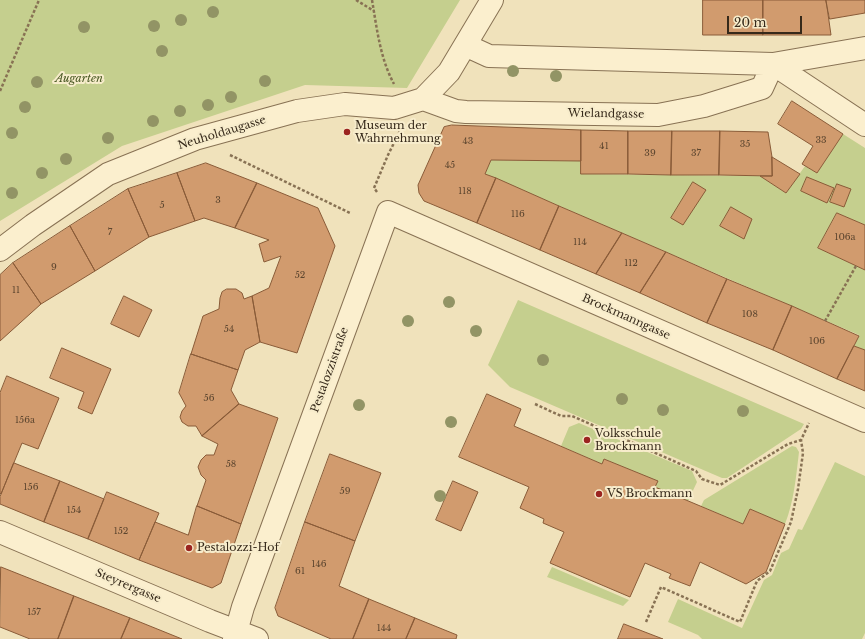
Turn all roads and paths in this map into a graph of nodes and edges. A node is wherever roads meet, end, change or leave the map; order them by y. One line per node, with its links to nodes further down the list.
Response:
1 (39, 0): 9 (path)
2 (356, 0): 5 (path)
3 (372, 0): 5 (path)
4 (492, 0): 6 (street)
5 (374, 11): 10 (path)
6 (466, 45): 8 (street); 11 (street)
7 (865, 48): 8 (street)
8 (773, 64): 11 (street, Wielandgasse); 12 (street)
9 (0, 92)
10 (395, 97): 11 (street, Neuholdaugasse); 14 (path); 16 (street, Neuholdaugasse)
11 (423, 99)
12 (865, 125)
13 (228, 154): 15 (path)
14 (388, 212): 20 (street, Brockmanngasse); 25 (street, Pestalozzistraße)
15 (350, 213)
16 (0, 250)
17 (856, 266): 18 (path)
18 (825, 321)
19 (535, 404): 22 (path)
20 (865, 421)
21 (809, 423): 22 (path)
22 (801, 440): 24 (path)
23 (0, 532): 25 (street, Steyrergasse)
24 (646, 622)
25 (235, 635): 26 (street, Steyrergasse)
26 (257, 639)

